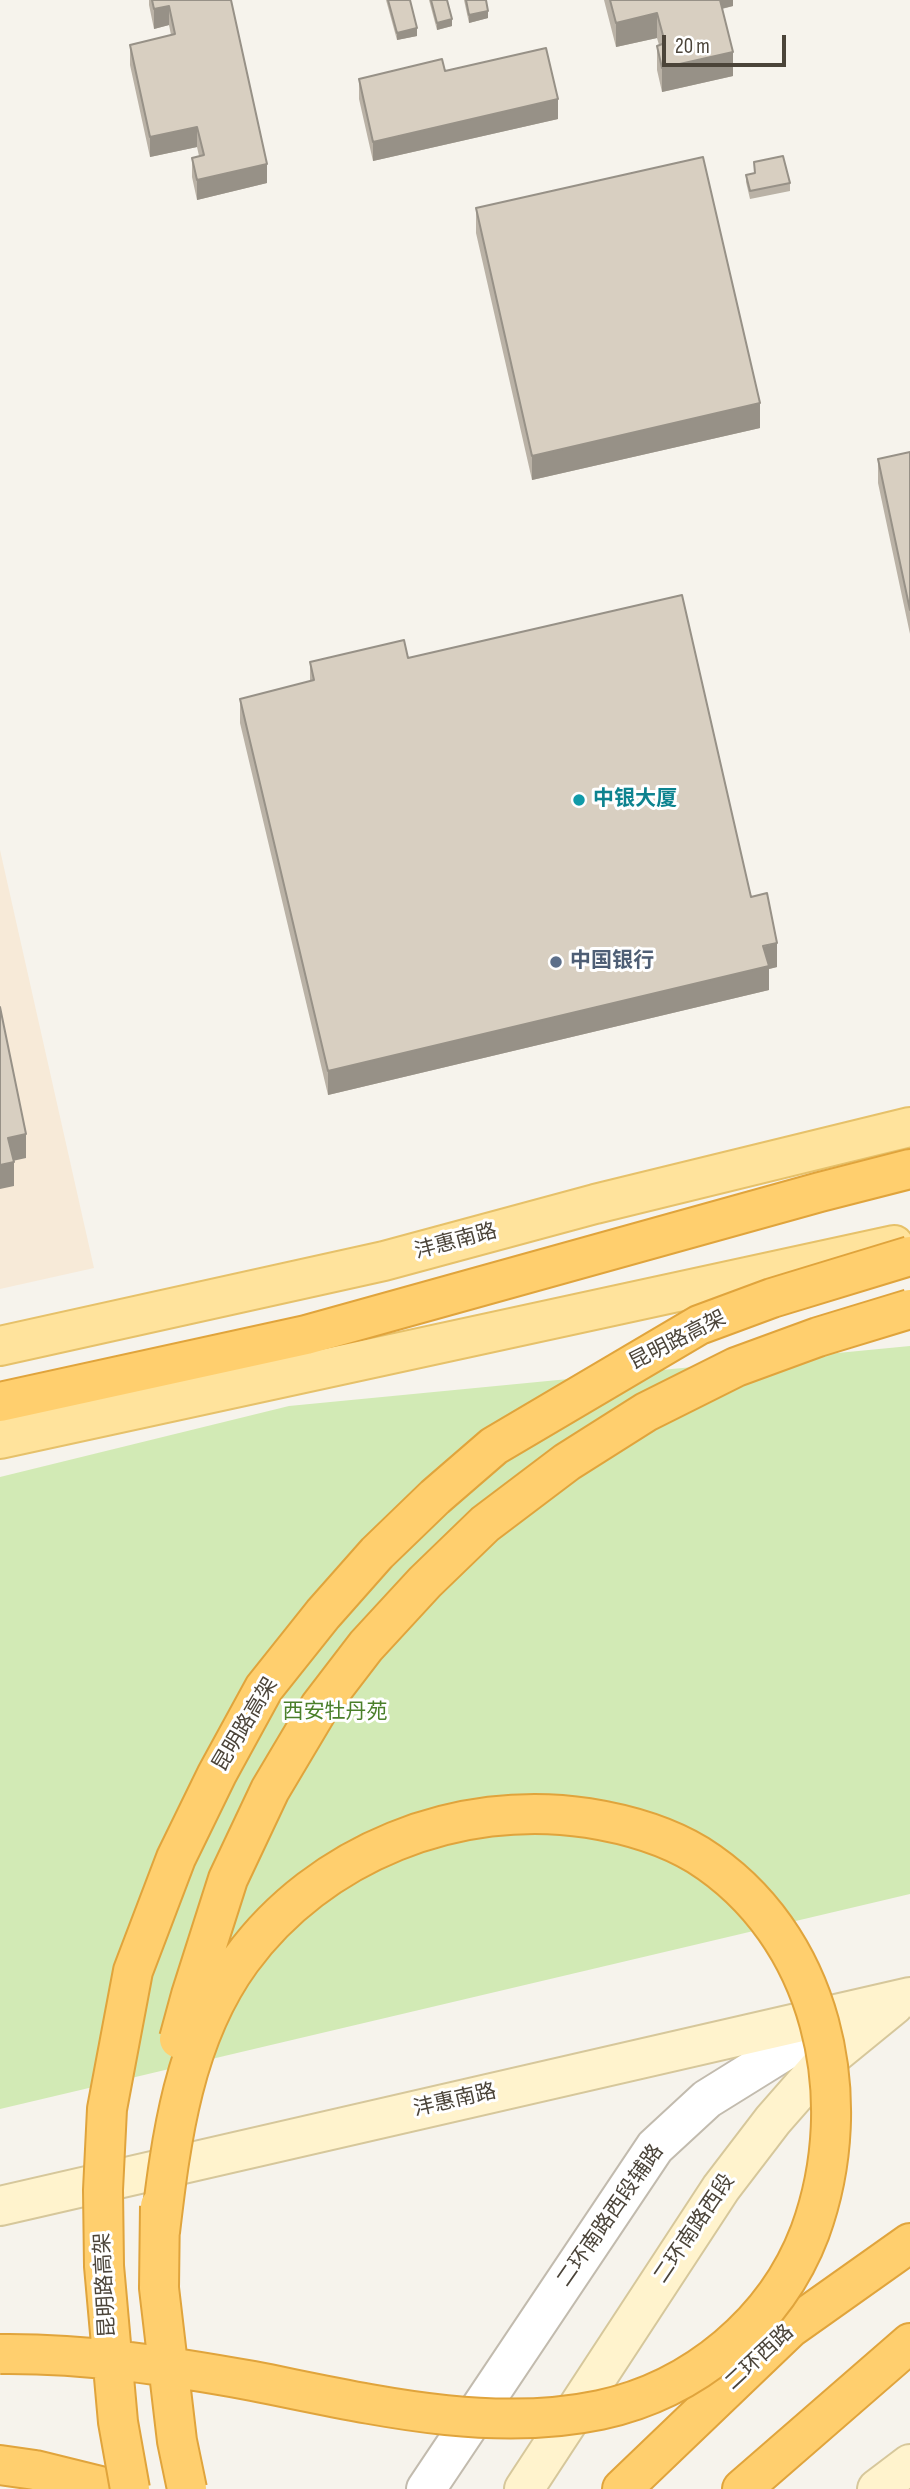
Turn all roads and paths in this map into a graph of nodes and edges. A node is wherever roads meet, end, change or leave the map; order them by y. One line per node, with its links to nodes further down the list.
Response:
1 (910, 1127): 6 (main road, 沣惠南路)
2 (910, 1169): 7 (highway)
3 (910, 1242): 8 (main road)
4 (910, 1256): 18 (highway, 昆明路高架, bridge)
5 (910, 1309): 11 (highway, bridge)
6 (0, 1346)
7 (0, 1402)
8 (0, 1439)
9 (906, 1998): 10 (main road, 沣惠南路); 20 (street, 二环南路西段辅路); 21 (main road, 二环南路西段)
10 (0, 2206)
11 (160, 2231): 14 (highway, bridge); 19 (highway, bridge)
12 (910, 2243): 22 (highway, 二环西路)
13 (910, 2343): 23 (highway)
14 (0, 2354)
15 (910, 2464): 24 (main road)
16 (0, 2465): 17 (highway)
17 (112, 2489)
18 (131, 2489)
19 (187, 2489)
20 (426, 2489)
21 (524, 2489)
22 (622, 2489)
23 (742, 2489)
24 (877, 2489)

